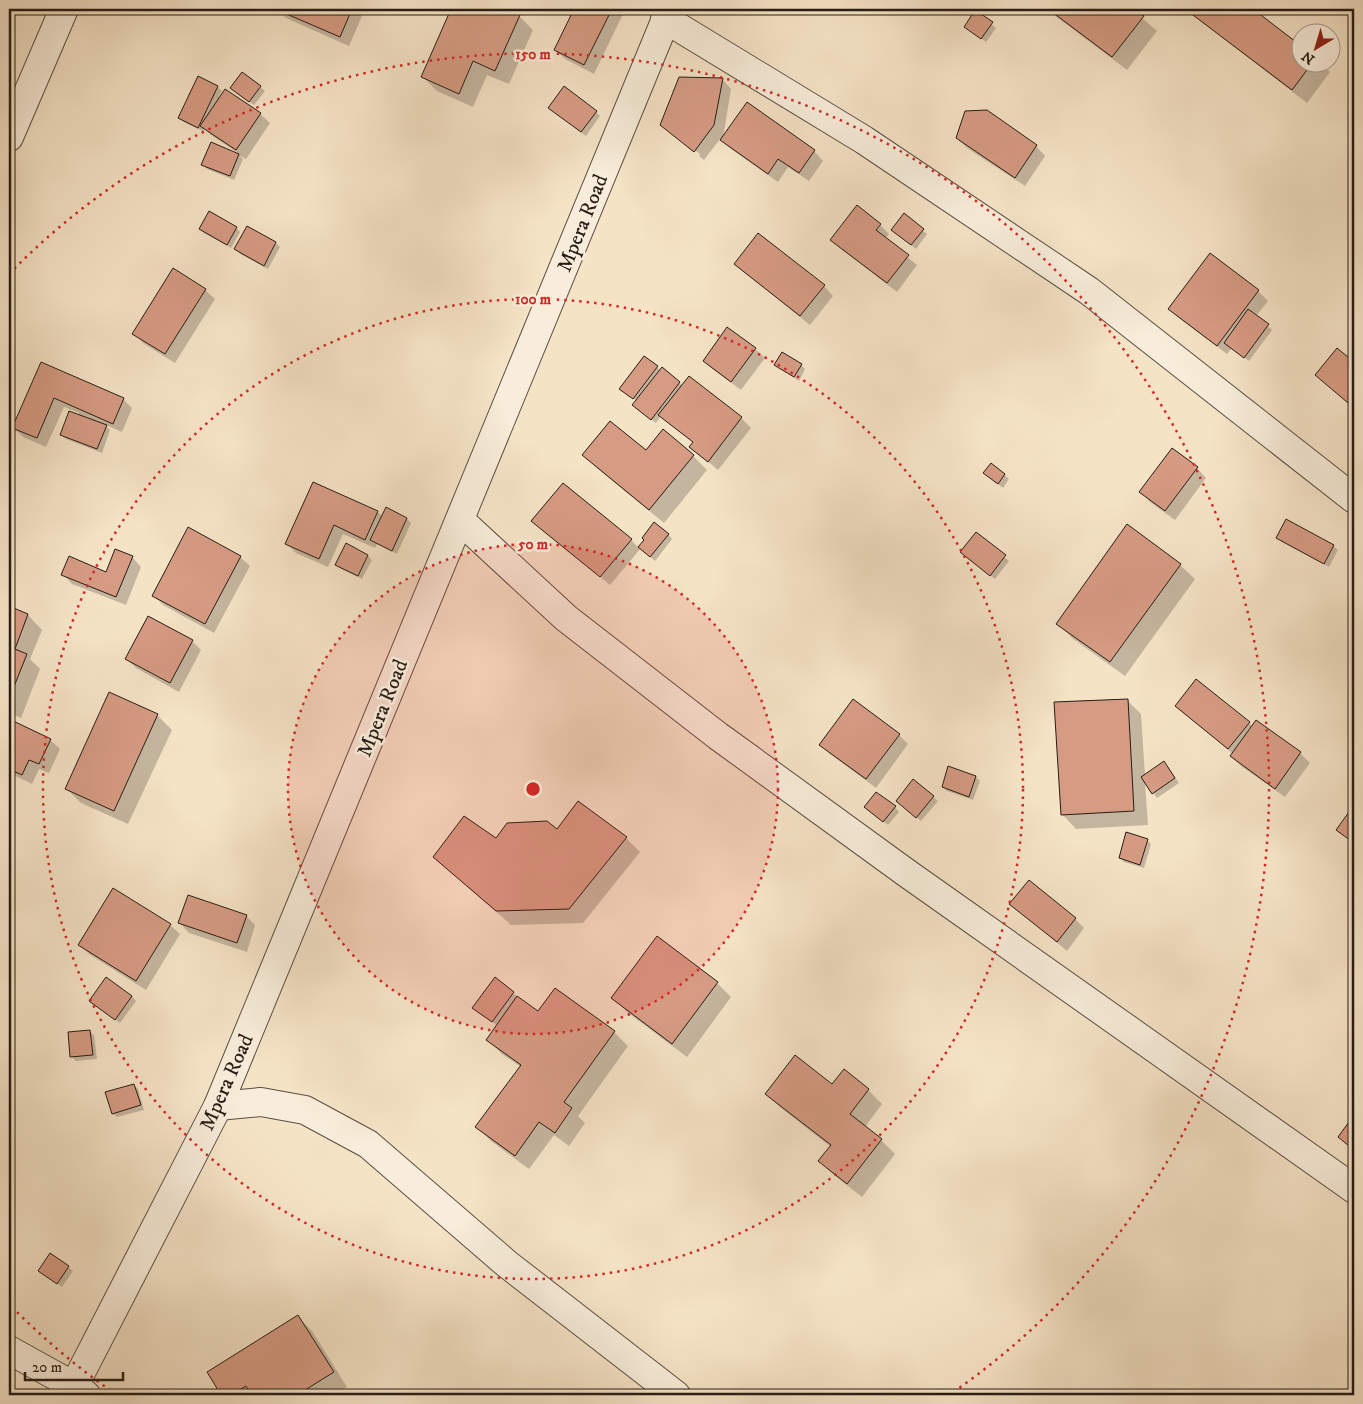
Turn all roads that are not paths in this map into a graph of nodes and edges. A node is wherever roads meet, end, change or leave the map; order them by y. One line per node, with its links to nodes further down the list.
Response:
1 (64, 9): 3 (street)
2 (668, 14): 4 (street); 5 (street, Mpera Road)
3 (9, 137)
4 (1354, 499)
5 (460, 520): 6 (street, Mpera Road); 7 (street)
6 (218, 1106): 9 (street, Mpera Road); 10 (street)
7 (1354, 1189)
8 (9, 1350): 9 (street)
9 (76, 1392)
10 (676, 1395)

